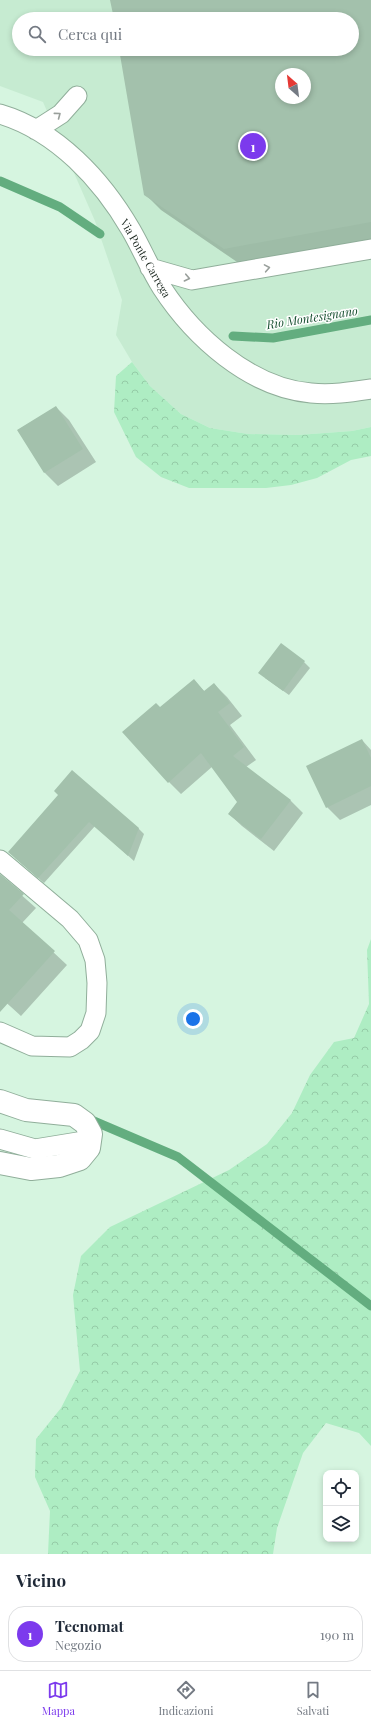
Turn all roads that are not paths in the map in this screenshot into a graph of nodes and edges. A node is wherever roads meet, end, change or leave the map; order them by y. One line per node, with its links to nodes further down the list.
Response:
1 (77, 96): 3 (lane, one-way to 1)
2 (0, 114): 3 (lane, Via Ponte Carrega)
3 (36, 130): 5 (lane, Via Ponte Carrega)
4 (371, 249): 5 (lane, one-way to 4)
5 (150, 268): 6 (lane, Via Ponte Carrega)
6 (371, 389)
7 (0, 860): 8 (lane)
8 (0, 1032)
9 (0, 1101): 11 (street)
10 (0, 1139): 11 (lane)
11 (90, 1140): 12 (street)
12 (0, 1163)

